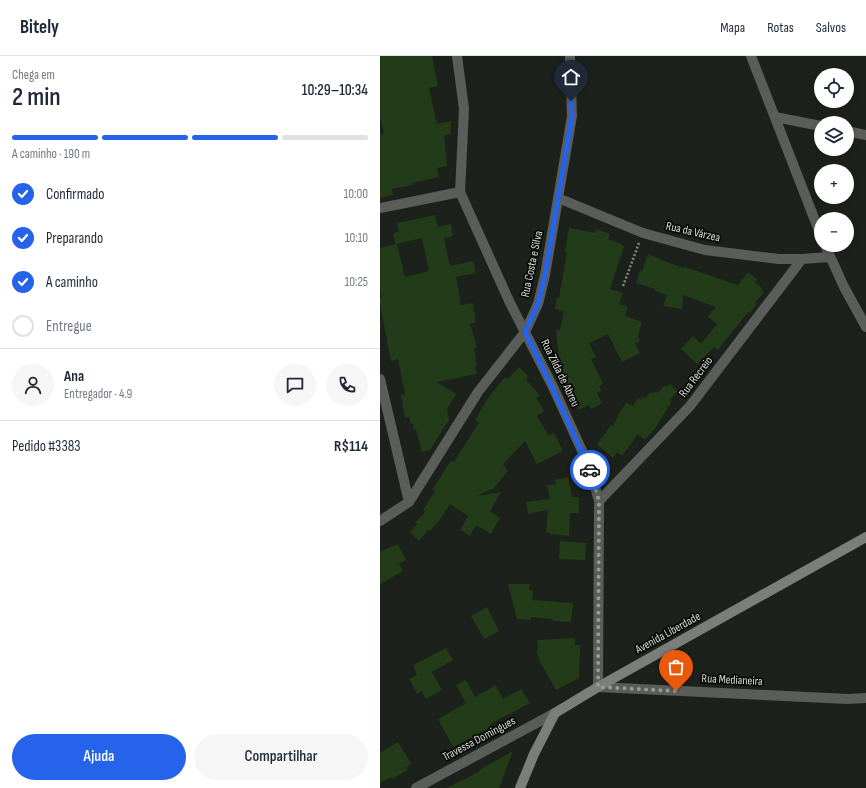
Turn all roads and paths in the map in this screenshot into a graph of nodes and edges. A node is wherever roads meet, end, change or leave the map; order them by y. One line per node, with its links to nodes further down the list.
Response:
1 (457, 56): 8 (street, Rua Zilda de Abreu)
2 (570, 56): 9 (street, Rua Costa e Silva)
3 (751, 56): 4 (street)
4 (775, 117): 5 (street); 11 (street)
5 (814, 125)
6 (854, 132): 7 (street)
7 (866, 135)
8 (460, 192): 10 (street); 18 (street, Rua Zilda de Abreu)
9 (558, 198): 12 (street, Rua da Várzea); 18 (street, Rua Costa e Silva)
10 (380, 208)
11 (814, 218)
12 (643, 234): 15 (street, Rua da Várzea); 16 (path)
13 (827, 252): 14 (street)
14 (829, 257): 15 (street, Rua da Várzea); 17 (street)
15 (802, 259): 20 (street, Rua Recreio)
16 (623, 286)
17 (866, 327)
18 (525, 332): 20 (street, Rua Zilda de Abreu); 21 (street, Rua Costa e Silva)
19 (380, 383): 21 (street)
20 (599, 501): 24 (street, Rua Zilda de Abreu)
21 (409, 502): 22 (street, Rua Costa e Silva)
22 (380, 521)
23 (866, 538): 24 (main road, Avenida Liberdade)
24 (598, 687): 25 (street, Rua Medianeira); 26 (main road, Avenida Liberdade)
25 (866, 698)
26 (555, 713): 27 (street, Travessa Domingues); 28 (main road)
27 (416, 788)
28 (520, 788)

